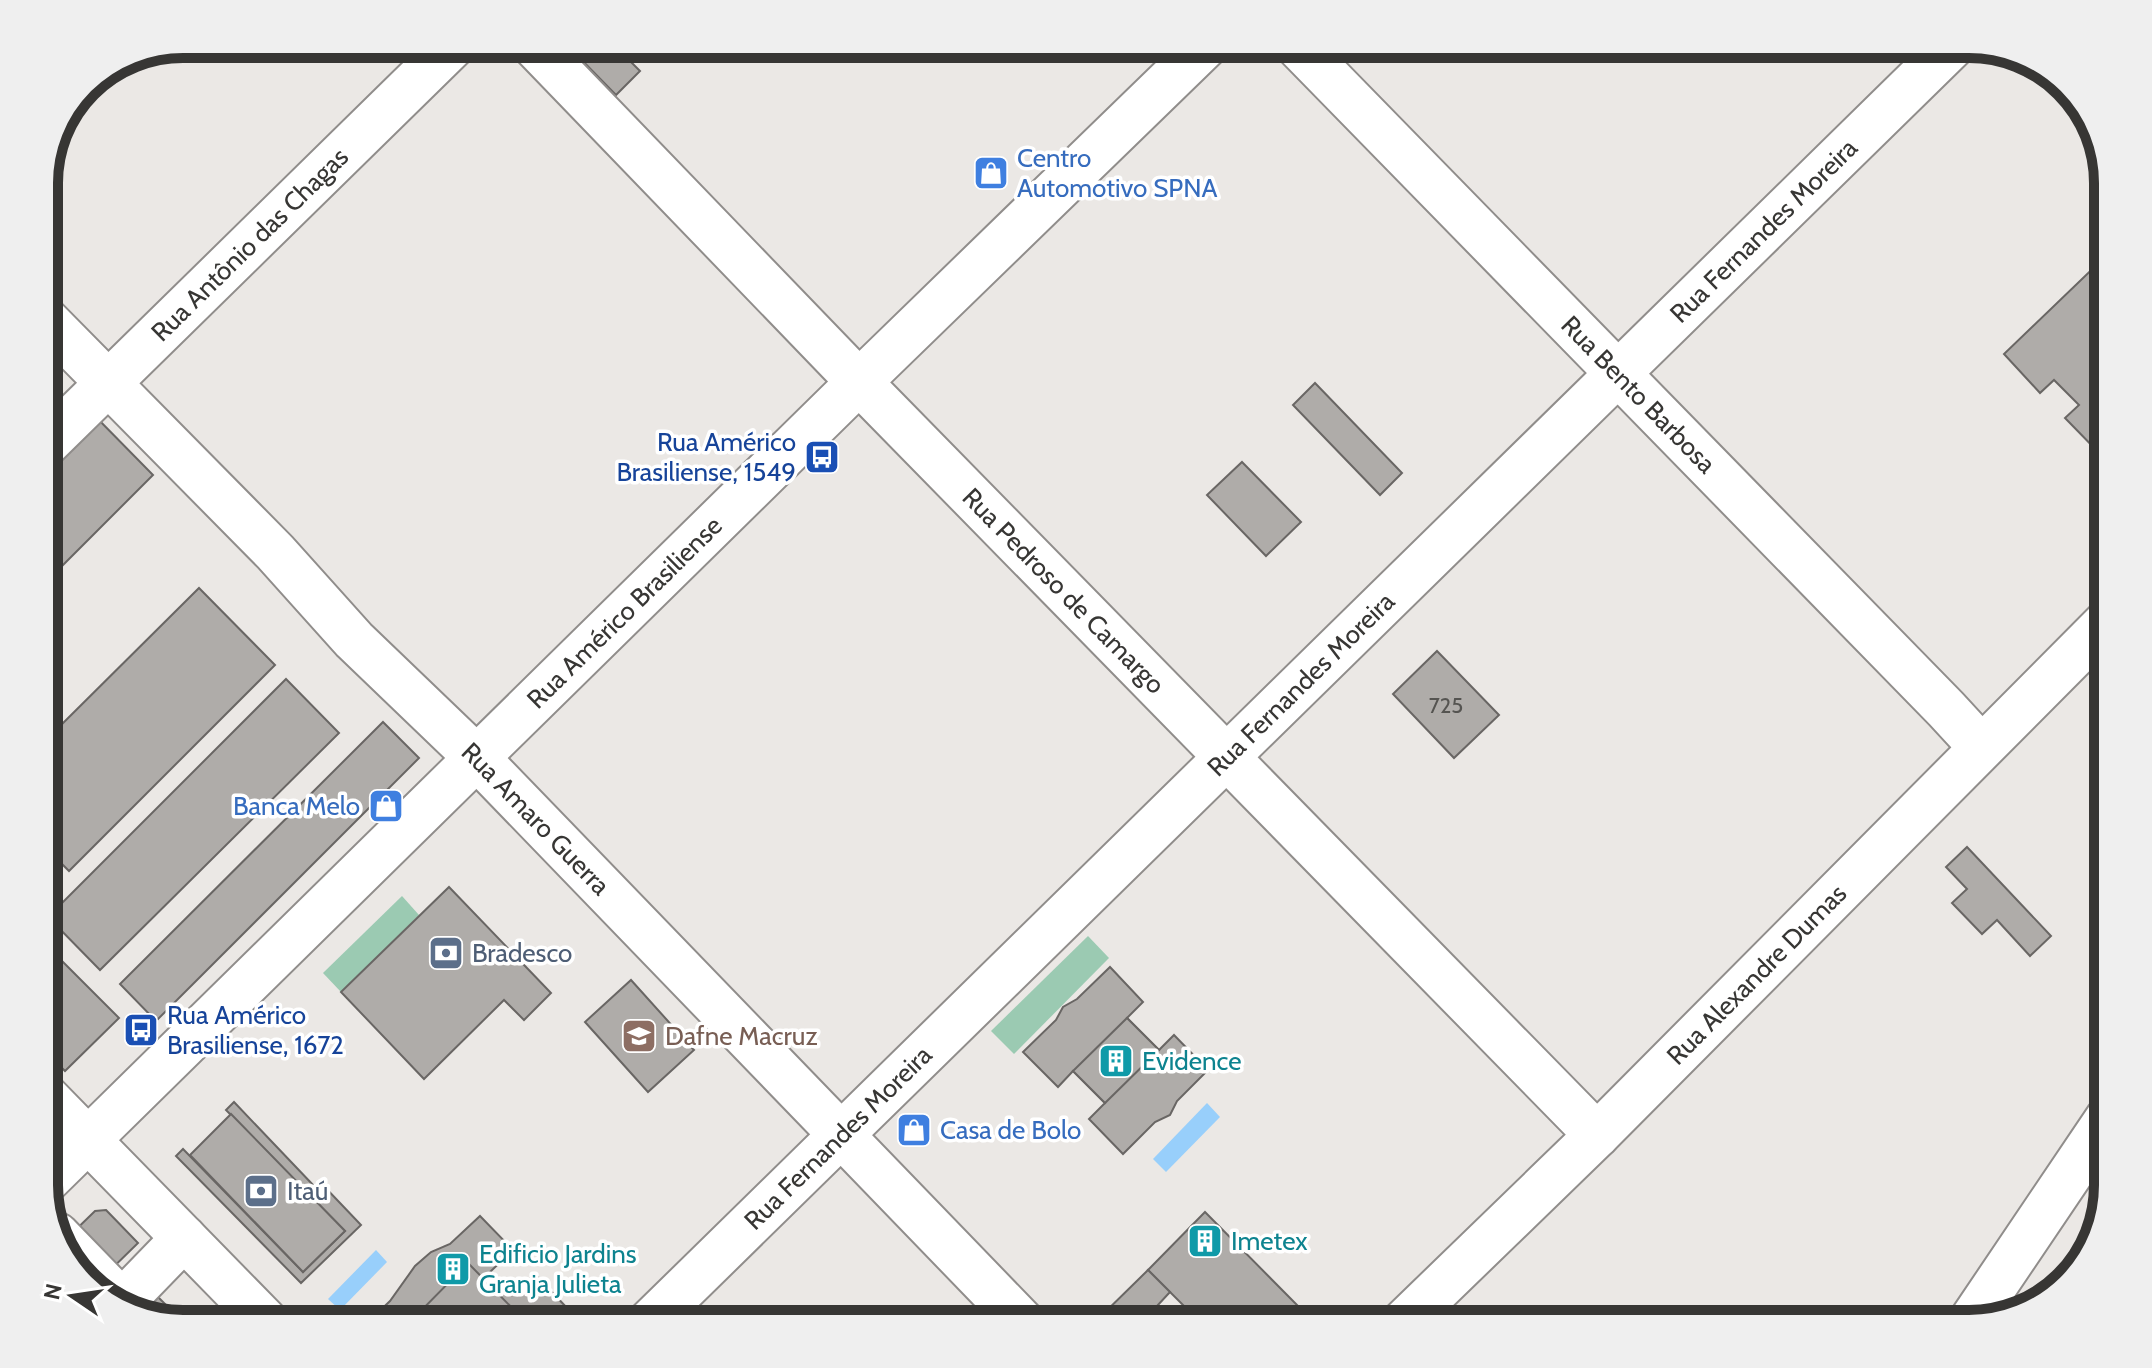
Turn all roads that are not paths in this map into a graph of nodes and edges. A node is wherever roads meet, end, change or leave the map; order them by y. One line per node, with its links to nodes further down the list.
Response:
1 (440, 58): 9 (street, Rua Antônio das Chagas)
2 (547, 58): 8 (street, Rua Pedroso de Camargo)
3 (1193, 58): 8 (street, Rua Américo Brasiliense)
4 (1310, 58): 7 (street, Rua Bento Barbosa)
5 (1940, 58): 7 (street, Rua Fernandes Moreira)
6 (58, 332): 9 (street, Rua Amaro Guerra)
7 (1618, 375): 12 (street, Rua Bento Barbosa); 14 (street, Rua Fernandes Moreira)
8 (859, 382): 13 (street, Rua Américo Brasiliense); 14 (street, Rua Pedroso de Camargo)
9 (108, 384): 10 (street, Rua Antônio das Chagas); 13 (street, Rua Amaro Guerra)
10 (58, 432)
11 (2094, 635): 12 (street, Rua Alexandre Dumas)
12 (1981, 747): 17 (street, Rua Alexandre Dumas)
13 (478, 759): 16 (street, Rua Amaro Guerra); 19 (street, Rua Américo Brasiliense)
14 (1227, 759): 16 (street, Rua Fernandes Moreira); 17 (street, Rua Pedroso de Camargo)
15 (58, 1109): 19 (street)
16 (843, 1135): 25 (street, Rua Fernandes Moreira); 26 (street, Rua Amaro Guerra)
17 (1597, 1135): 27 (street, Rua Alexandre Dumas)
18 (2094, 1139): 23 (street)
19 (88, 1140): 20 (street, Rua Américo Brasiliense); 21 (street)
20 (58, 1169)
21 (184, 1238): 22 (street); 24 (street)
22 (128, 1296)
23 (1979, 1309)
24 (254, 1310)
25 (662, 1310)
26 (1011, 1310)
27 (1416, 1310)

